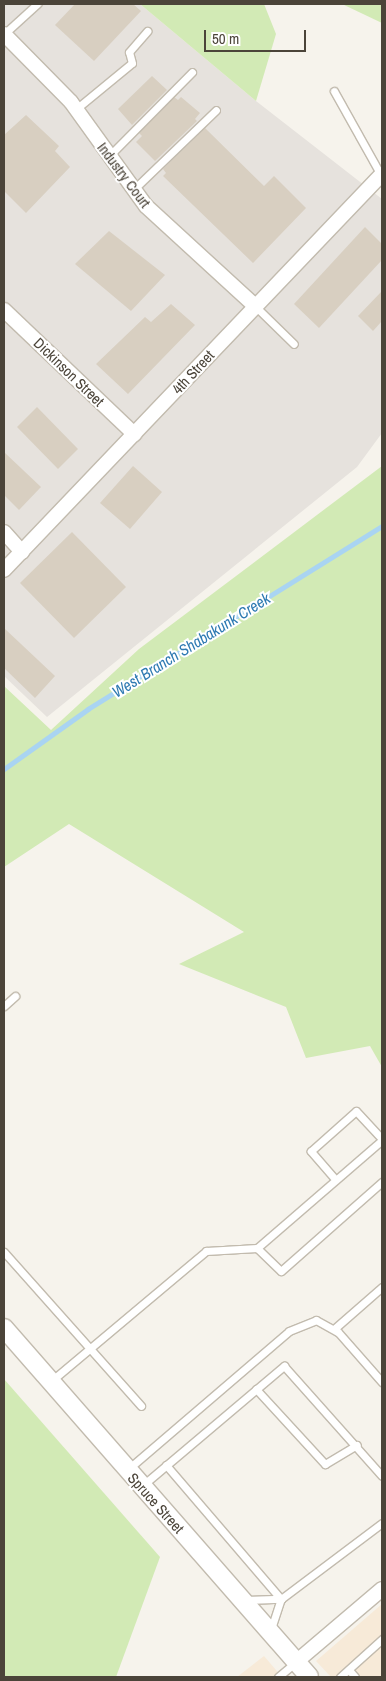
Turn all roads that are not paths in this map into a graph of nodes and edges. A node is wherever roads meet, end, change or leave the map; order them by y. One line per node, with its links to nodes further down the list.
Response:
1 (37, 4): 3 (lane)
2 (147, 31): 6 (lane)
3 (4, 34): 6 (street, Industry Court)
4 (192, 72): 8 (lane)
5 (334, 91): 9 (lane)
6 (76, 109): 8 (street, Industry Court)
7 (216, 110): 10 (lane)
8 (109, 157): 10 (street, Industry Court)
9 (382, 174): 11 (street, 4th Street)
10 (133, 190): 11 (street, Industry Court)
11 (255, 306): 13 (lane); 14 (street, 4th Street)
12 (4, 310): 14 (street, Dickinson Street)
13 (294, 344)
14 (134, 434): 16 (street, 4th Street)
15 (4, 532): 16 (street)
16 (22, 552): 17 (street, 4th Street)
17 (4, 570)
18 (15, 996): 19 (lane)
19 (4, 1006)
20 (381, 1139): 21 (lane); 21 (lane)
21 (335, 1179): 23 (lane)
22 (382, 1182): 23 (lane)
23 (257, 1248): 28 (lane)
24 (4, 1252): 28 (lane)
25 (382, 1287): 27 (lane)
26 (4, 1328): 29 (street, Spruce Street)
27 (334, 1329): 30 (lane); 35 (lane)
28 (90, 1348): 29 (lane); 32 (lane)
29 (50, 1382): 35 (street, Spruce Street)
30 (382, 1382)
31 (256, 1389): 33 (lane); 33 (lane); 34 (lane)
32 (141, 1406)
33 (357, 1445): 36 (lane)
34 (166, 1465): 37 (lane); 40 (lane)
35 (127, 1470): 37 (street, Spruce Street)
36 (382, 1476)
37 (141, 1487): 41 (street, Spruce Street)
38 (382, 1523): 40 (lane)
39 (382, 1589): 44 (street)
40 (281, 1599): 41 (lane); 42 (lane)
41 (242, 1600): 42 (street, Spruce Street)
42 (270, 1631): 44 (street, Spruce Street)
43 (382, 1639): 45 (lane)
44 (296, 1662): 46 (lane); 47 (street, Spruce Street)
45 (349, 1670): 48 (lane); 49 (lane)
46 (278, 1677)
47 (309, 1677)
48 (340, 1677)
49 (355, 1677)

